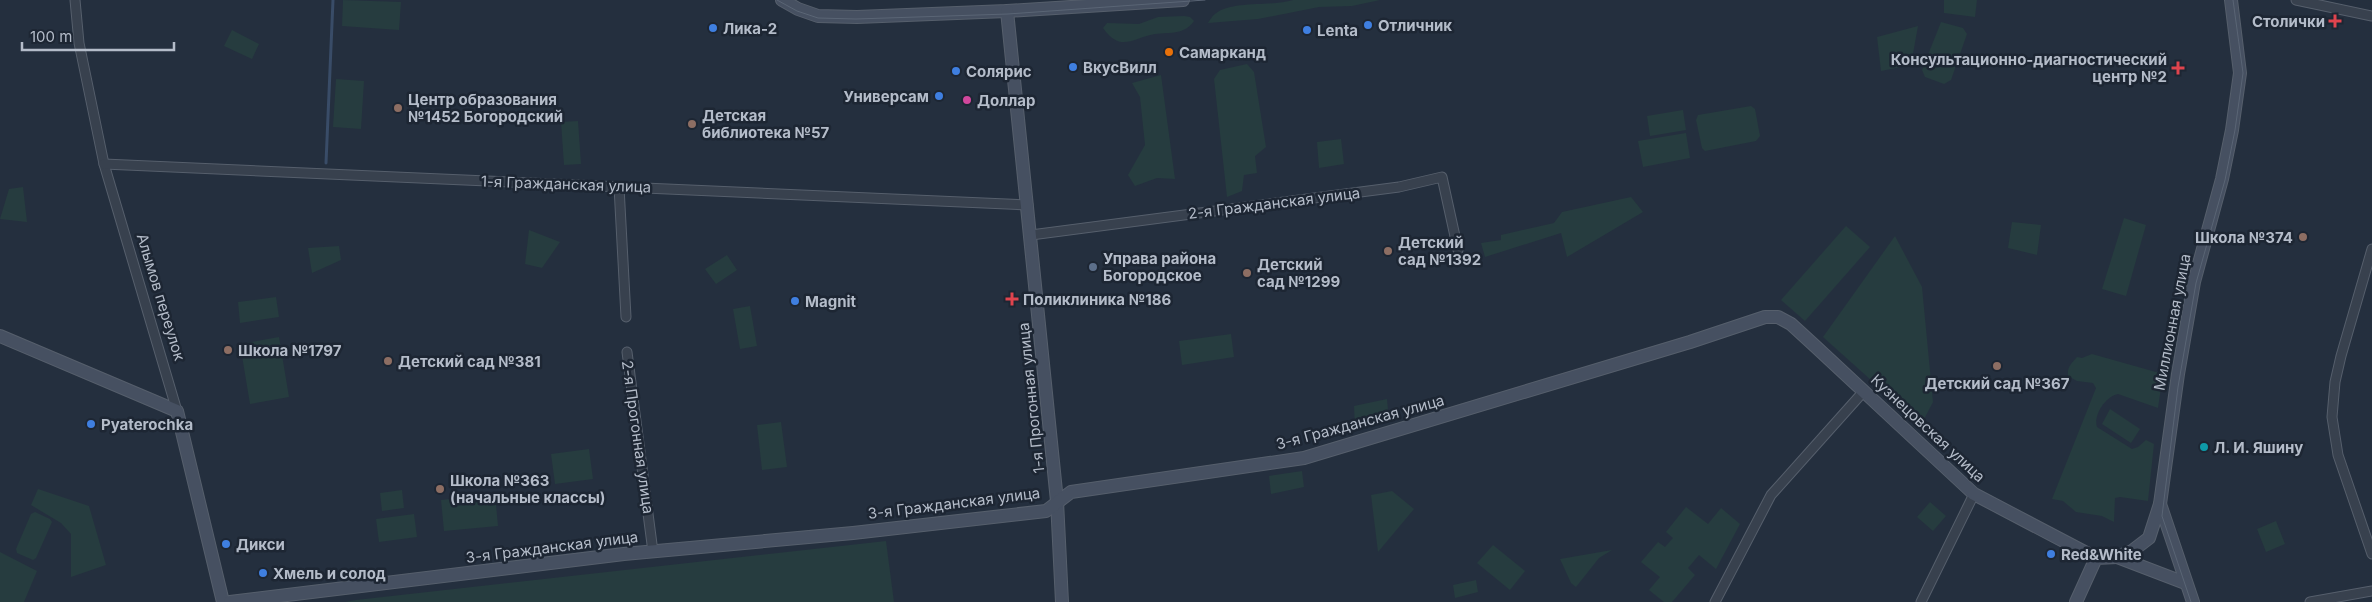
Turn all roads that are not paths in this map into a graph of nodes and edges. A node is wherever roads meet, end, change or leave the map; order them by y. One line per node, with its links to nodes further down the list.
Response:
1 (75, 0): 8 (street, Алымов переулок)
2 (782, 0): 6 (street)
3 (1183, 0): 6 (street)
4 (2231, 0): 22 (street, Миллионная улица)
5 (2296, 0): 7 (street)
6 (1008, 11): 10 (street, 1-я Прогонная улица)
7 (2372, 16)
8 (104, 164): 9 (street, 1-я Гражданская улица); 19 (street, Алымов переулок)
9 (619, 186): 10 (street, 1-я Гражданская улица); 14 (street)
10 (1028, 205): 11 (street, 1-я Прогонная улица)
11 (1031, 236): 13 (street, 2-я Гражданская улица); 21 (street, 1-я Прогонная улица)
12 (2372, 249): 24 (street)
13 (1458, 250)
14 (626, 317)
15 (1778, 317): 18 (street, Кузнецовская улица); 21 (street, 3-я Гражданская улица)
16 (0, 336): 19 (street)
17 (627, 352): 23 (street, 2-я Прогонная улица)
18 (1864, 391): 20 (street, Кузнецовская улица); 32 (street)
19 (178, 411): 29 (street, Алымов переулок)
20 (1974, 494): 26 (street, Кузнецовская улица); 33 (street)
21 (1057, 501): 23 (street, 3-я Гражданская улица); 31 (street, 1-я Прогонная улица)
22 (2160, 504): 25 (street, Миллионная улица); 27 (street, Миллионная улица)
23 (653, 552): 30 (street, 3-я Гражданская улица)
24 (2372, 554)
25 (2117, 557): 26 (street, Миллионная улица); 27 (street)
26 (2096, 558): 34 (street)
27 (2186, 583): 35 (street, Миллионная улица)
28 (2372, 591): 36 (street)
29 (223, 602)
30 (230, 602)
31 (1062, 602)
32 (1715, 602)
33 (1921, 602)
34 (2076, 602)
35 (2193, 602)
36 (2310, 602)

